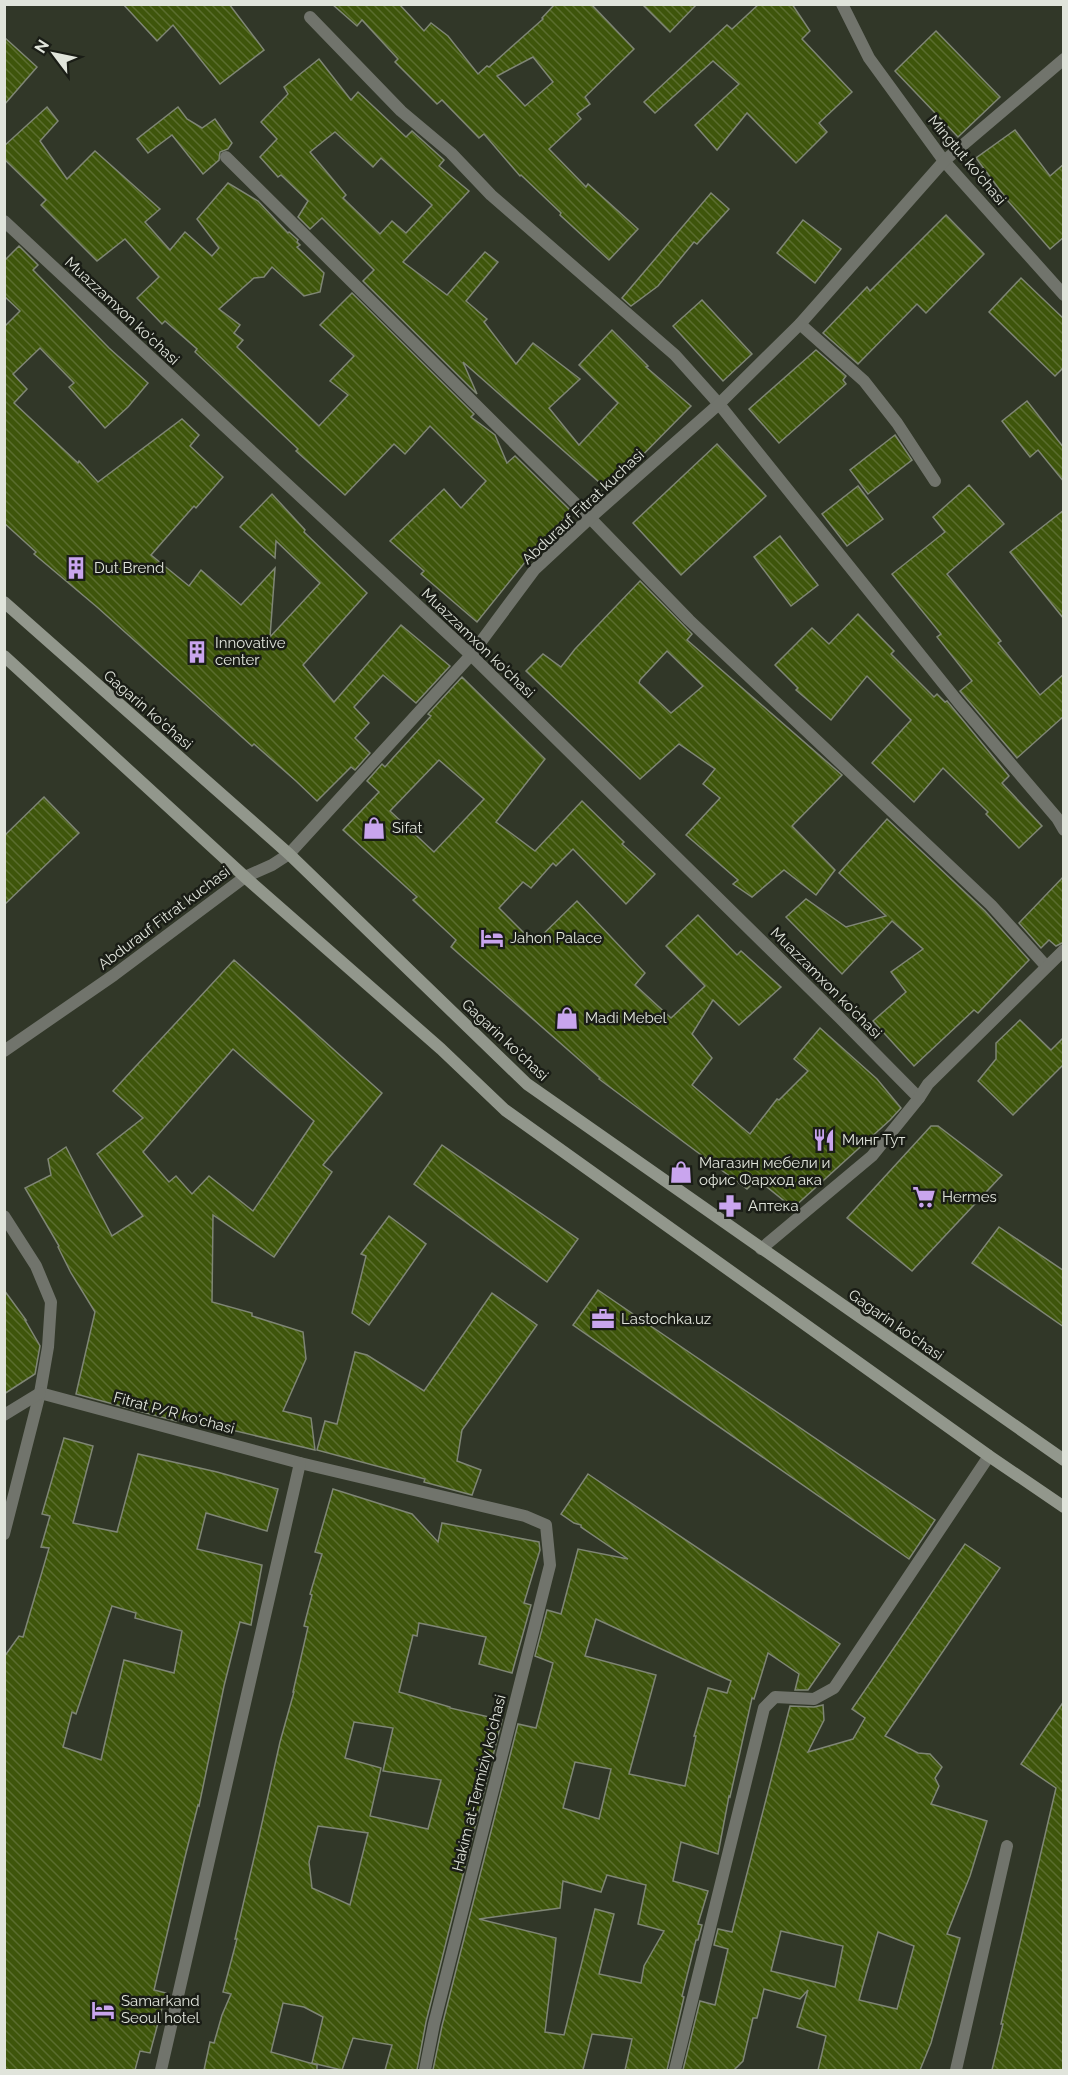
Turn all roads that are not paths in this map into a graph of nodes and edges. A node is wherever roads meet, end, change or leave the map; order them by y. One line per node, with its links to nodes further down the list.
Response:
1 (842, 4): 5 (street, Mingtut ko'chasi)
2 (310, 17): 9 (street)
3 (1064, 59): 5 (street, Abdurauf Fitrat kuchasi)
4 (226, 157): 11 (street)
5 (944, 161): 7 (street, Mingtut ko'chasi); 8 (street, Abdurauf Fitrat kuchasi)
6 (4, 221): 13 (street, Muazzamxon ko'chasi)
7 (1064, 295)
8 (800, 324): 9 (street, Abdurauf Fitrat kuchasi); 10 (street)
9 (719, 404): 11 (street, Abdurauf Fitrat kuchasi); 15 (street)
10 (935, 481)
11 (590, 518): 13 (street, Abdurauf Fitrat kuchasi); 19 (street)
12 (4, 602): 16 (main road, Gagarin ko'chasi)
13 (471, 655): 16 (street, Abdurauf Fitrat kuchasi); 21 (street, Muazzamxon ko'chasi)
14 (4, 656): 17 (main road)
15 (1064, 830)
16 (289, 854): 17 (street, Abdurauf Fitrat kuchasi); 23 (main road, Gagarin ko'chasi)
17 (245, 877): 20 (street, Abdurauf Fitrat kuchasi); 26 (main road)
18 (1064, 950): 19 (street)
19 (1046, 966): 21 (street)
20 (4, 1051)
21 (919, 1098): 23 (street)
22 (4, 1216): 24 (street)
23 (761, 1249): 27 (main road, Gagarin ko'chasi)
24 (40, 1393): 25 (street); 28 (street, Fitrat P/R ko'chasi); 31 (street)
25 (4, 1415)
26 (990, 1456): 29 (main road); 35 (street)
27 (1064, 1460)
28 (300, 1463): 30 (street, Fitrat P/R ko'chasi); 33 (street)
29 (1064, 1507)
30 (525, 1516): 34 (street, Hakim at-Termiziy ko'chasi)
31 (4, 1534)
32 (1007, 1846): 36 (street)
33 (161, 2070)
34 (425, 2070)
35 (675, 2070)
36 (956, 2070)

